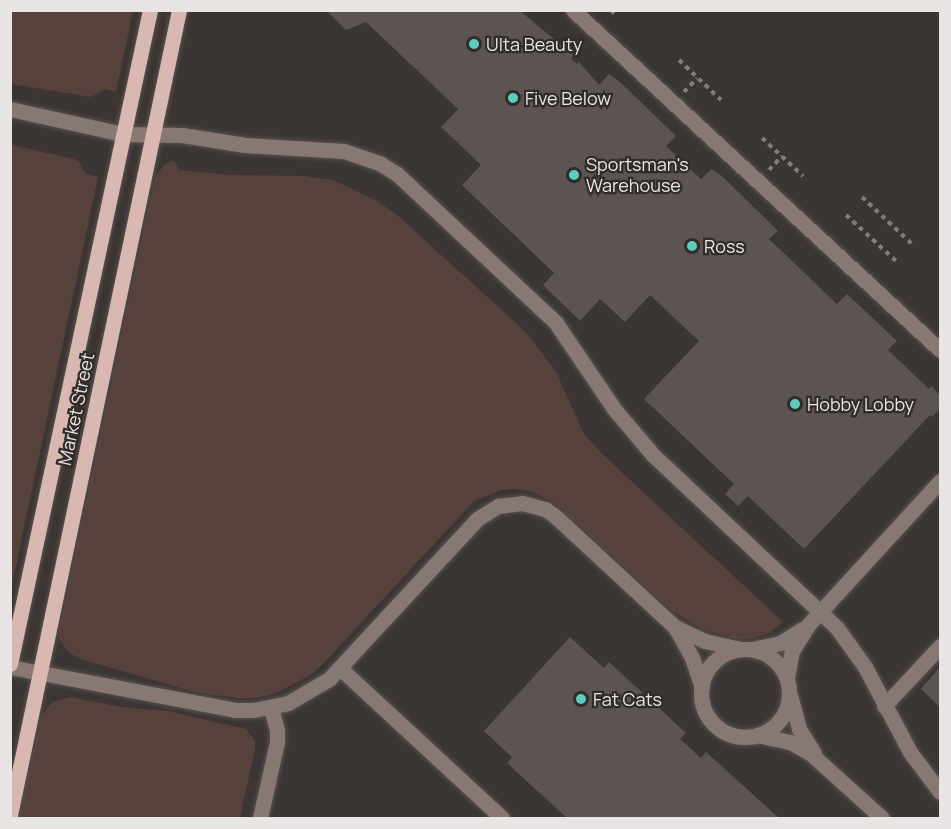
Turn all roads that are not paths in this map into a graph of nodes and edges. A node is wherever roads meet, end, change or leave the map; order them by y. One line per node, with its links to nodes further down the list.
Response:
1 (150, 10): 5 (main road, Market Street)
2 (179, 10): 6 (main road, Market Street)
3 (573, 10): 7 (street)
4 (10, 109): 5 (street)
5 (123, 134): 6 (street); 14 (main road, Market Street)
6 (153, 135): 9 (street); 16 (main road, Market Street)
7 (940, 350)
8 (940, 481): 9 (street)
9 (820, 610): 10 (street); 19 (street)
10 (809, 624): 13 (street); 17 (street)
11 (675, 627): 13 (street); 15 (street); 18 (street)
12 (940, 646): 19 (street)
13 (746, 649): 17 (street); 18 (street)
14 (10, 666): 16 (street)
15 (340, 668): 20 (street); 26 (street)
16 (40, 671): 20 (street); 24 (main road, Market Street)
17 (788, 685): 21 (street); 22 (street)
18 (702, 687): 21 (street)
19 (884, 706): 23 (street)
20 (271, 708): 25 (street)
21 (757, 735): 22 (street)
22 (820, 760): 27 (street)
23 (940, 792)
24 (10, 815)
25 (260, 819)
26 (502, 819)
27 (882, 819)

